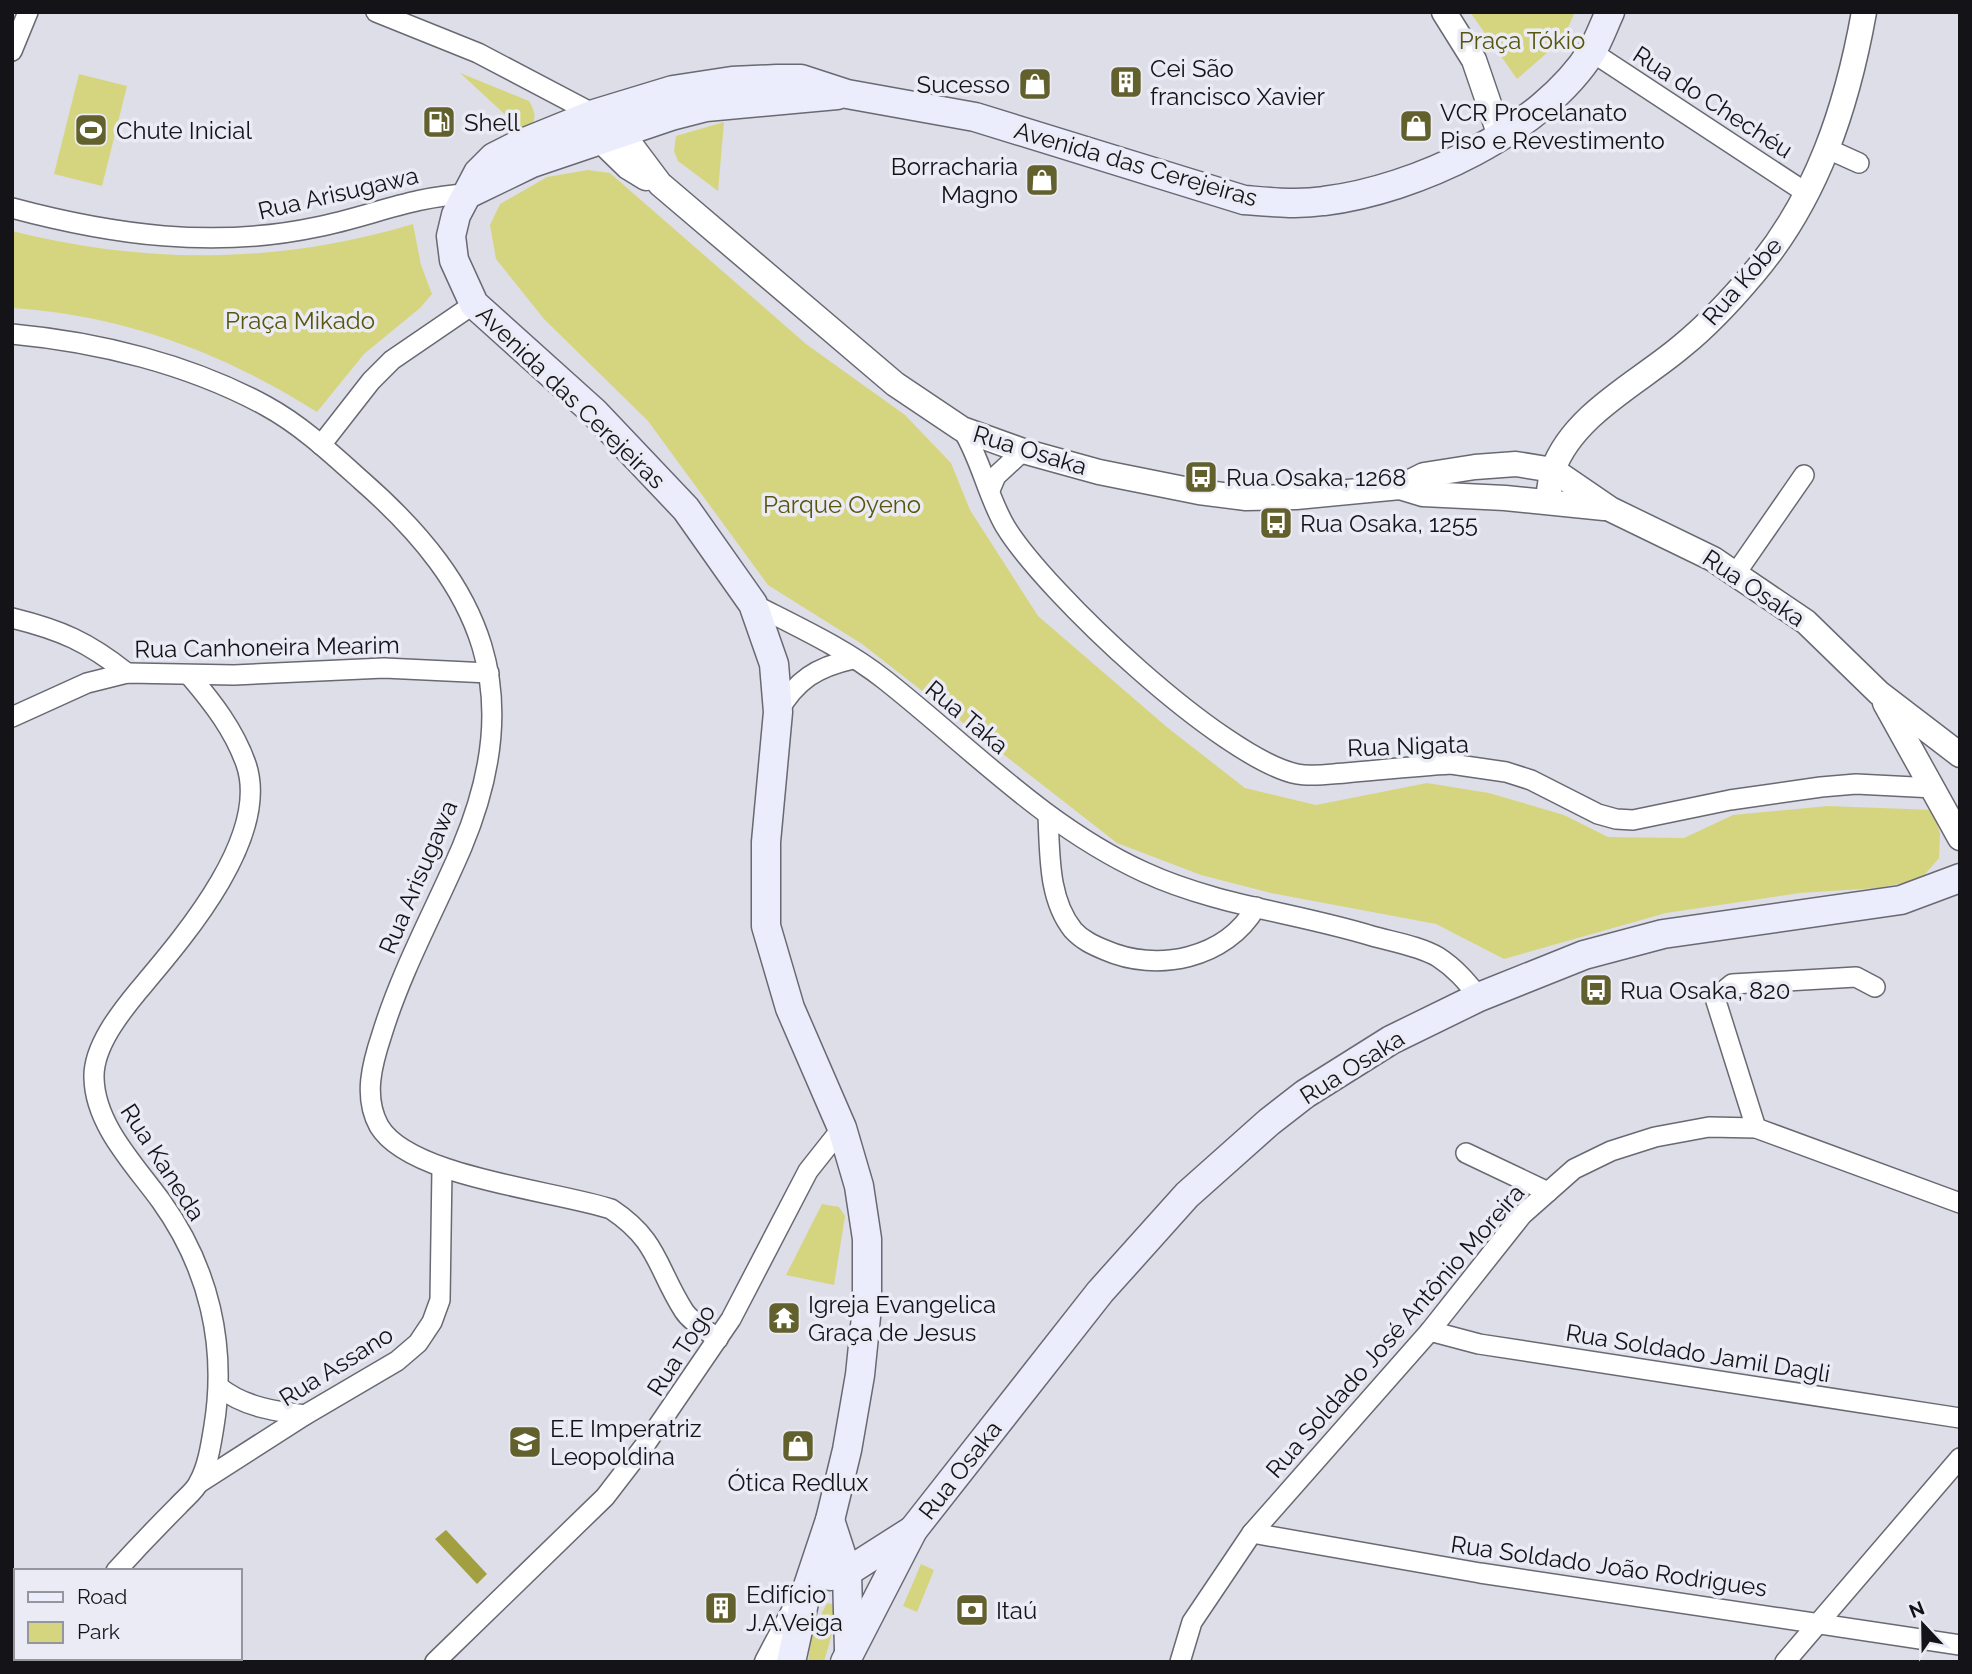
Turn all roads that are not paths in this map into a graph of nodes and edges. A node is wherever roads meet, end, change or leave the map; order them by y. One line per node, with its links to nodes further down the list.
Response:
1 (28, 12): 6 (street)
2 (376, 12): 8 (street)
3 (1444, 12): 9 (street)
4 (1610, 12): 7 (main road, Avenida das Cerejeiras)
5 (1864, 12): 10 (street, Rua Kobe)
6 (12, 51)
7 (1592, 51): 9 (main road, Avenida das Cerejeiras); 13 (street, Rua do Chechéu)
8 (599, 126): 9 (main road, Avenida das Cerejeiras); 12 (main road, Avenida das Cerejeiras); 17 (street, Rua Osaka)
9 (1500, 136)
10 (1828, 149): 11 (street); 13 (street, Rua Kobe)
11 (1859, 163)
12 (467, 194): 14 (street, Rua Arisugawa); 15 (main road, Avenida das Cerejeiras)
13 (1808, 194): 20 (street, Rua Kobe)
14 (12, 208)
15 (474, 304): 18 (street); 27 (main road, Avenida das Cerejeiras)
16 (12, 334): 18 (street, Rua Arisugawa)
17 (962, 429): 19 (street, Rua Osaka); 23 (street, Rua Nigata)
18 (321, 445): 31 (street, Rua Arisugawa)
19 (1023, 451): 22 (street, Rua Osaka); 23 (street)
20 (1553, 470): 22 (street, Rua Osaka); 24 (street, Rua Kobe); 25 (street, Rua Osaka)
21 (1804, 475): 26 (street)
22 (1400, 486): 24 (street, Rua Osaka)
23 (990, 490): 37 (street, Rua Nigata)
24 (1548, 501): 25 (street, Rua Osaka)
25 (1610, 509): 26 (street, Rua Osaka)
26 (1735, 573): 33 (street, Rua Osaka)
27 (752, 604): 29 (street, Rua Taka); 34 (main road, Avenida das Cerejeiras)
28 (12, 618): 30 (street)
29 (853, 659): 34 (street); 38 (street, Rua Taka)
30 (127, 673): 32 (street, Rua Canhoneira Mearim); 35 (street, Rua Canhoneira Mearim)
31 (489, 673): 32 (street, Rua Canhoneira Mearim); 47 (street, Rua Arisugawa)
32 (190, 676): 52 (street, Rua Kaneda)
33 (1879, 693): 36 (street, Rua Osaka); 37 (street, Rua Osaka)
34 (778, 712): 44 (main road, Avenida das Cerejeiras)
35 (12, 717)
36 (1960, 755)
37 (1934, 788): 39 (street, Rua Osaka)
38 (1048, 816): 41 (street, Rua Taka); 41 (street)
39 (1960, 838)
40 (1960, 878): 43 (main road, Rua Osaka)
41 (1256, 907): 43 (street, Rua Taka)
42 (1875, 987): 45 (street)
43 (1479, 997): 58 (main road, Rua Osaka)
44 (842, 1128): 51 (street, Rua Togo); 57 (main road, Avenida das Cerejeiras)
45 (1756, 1128): 48 (street, Rua Soldado José Antônio Moreira); 49 (street, Rua Soldado José Antônio Moreira)
46 (1466, 1153): 48 (street)
47 (442, 1169): 51 (street, Rua Arisugawa); 53 (street, Rua Assano)
48 (1548, 1192): 50 (street, Rua Soldado José Antônio Moreira)
49 (1960, 1203)
50 (1430, 1331): 54 (street, Rua Soldado Jamil Dagli); 59 (street, Rua Soldado José Antônio Moreira)
51 (718, 1339): 66 (street, Rua Togo)
52 (219, 1387): 53 (street); 56 (street, Rua Kaneda)
53 (304, 1415): 56 (street, Rua Assano)
54 (1960, 1418)
55 (1960, 1458): 63 (street)
56 (199, 1483): 60 (street, Rua Kaneda)
57 (830, 1520): 61 (main road); 62 (main road, Avenida das Cerejeiras)
58 (912, 1530): 61 (main road); 65 (main road)
59 (1252, 1534): 63 (street, Rua Soldado João Rodrigues); 69 (street, Rua Soldado José Antônio Moreira)
60 (118, 1569)
61 (848, 1572): 62 (main road); 65 (main road)
62 (807, 1589): 67 (street); 68 (main road, Avenida das Cerejeiras)
63 (1818, 1622): 64 (street, Rua Soldado João Rodrigues); 70 (street)
64 (1960, 1645)
65 (847, 1656)
66 (435, 1662)
67 (767, 1662)
68 (791, 1662)
69 (1180, 1662)
70 (1785, 1662)

